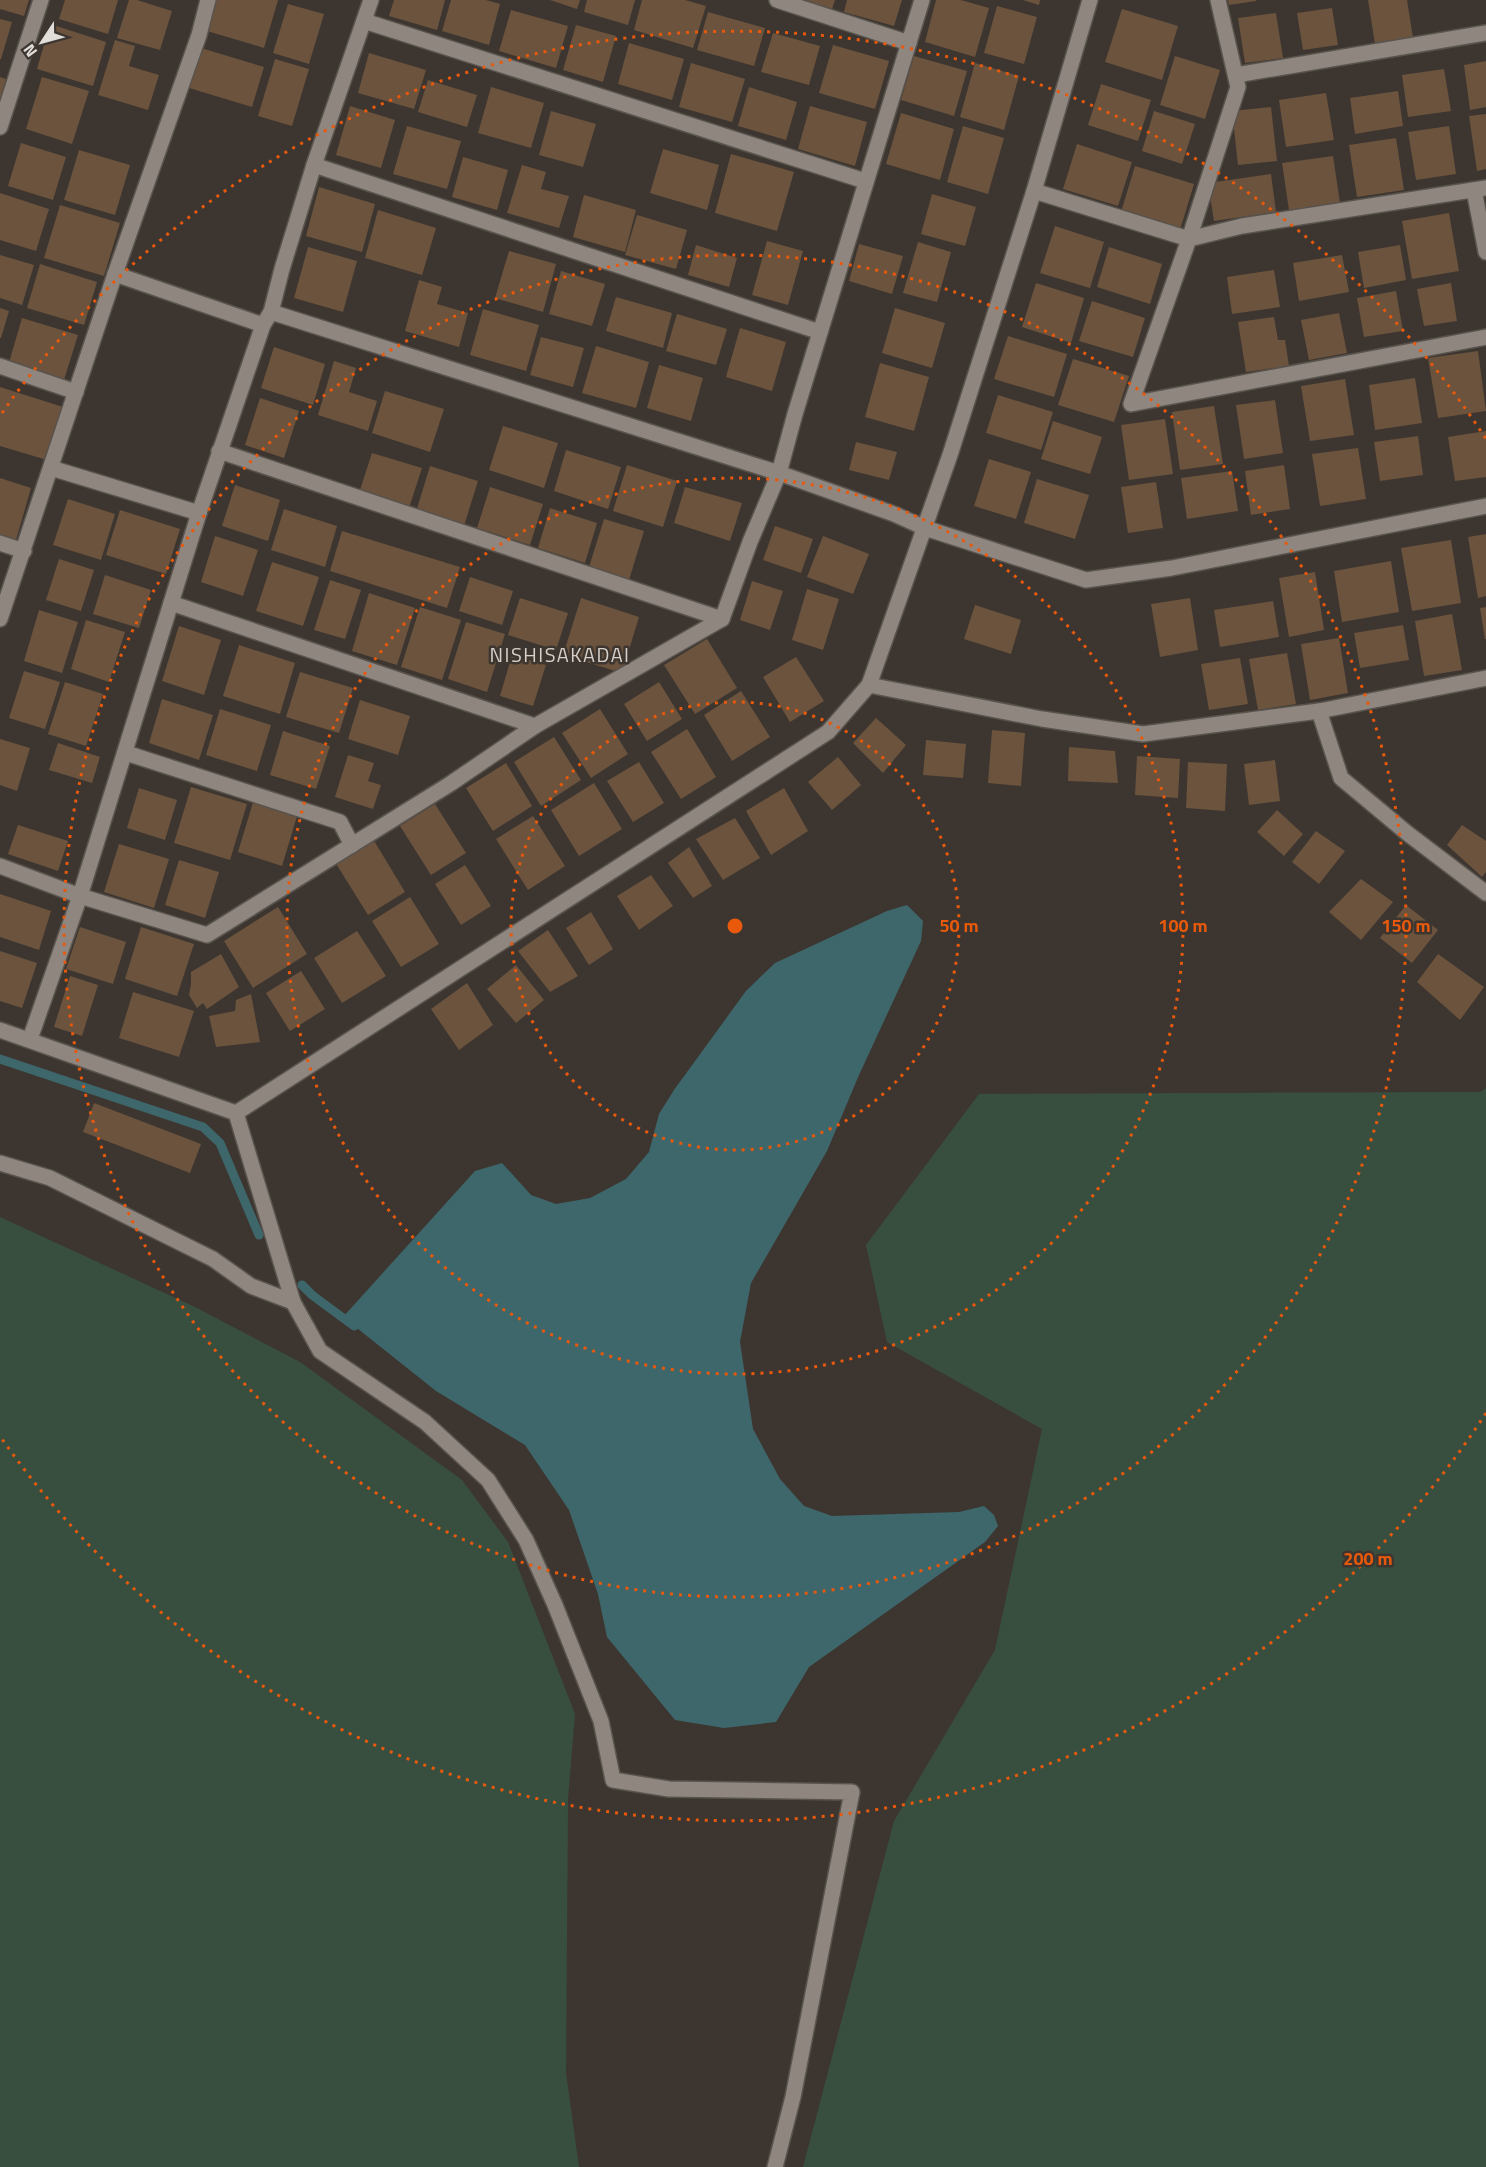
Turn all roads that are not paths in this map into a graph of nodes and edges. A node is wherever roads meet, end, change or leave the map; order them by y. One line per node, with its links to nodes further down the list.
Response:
1 (41, 0): 12 (street)
2 (208, 0): 19 (street)
3 (370, 0): 8 (street)
4 (777, 0): 10 (street)
5 (922, 0): 10 (street)
6 (1089, 0): 16 (street)
7 (1218, 0): 11 (street)
8 (364, 21): 13 (street); 14 (street)
9 (1486, 33): 11 (street)
10 (909, 43): 14 (street)
11 (1236, 75): 17 (street)
12 (0, 127)
13 (314, 165): 20 (street); 21 (street)
14 (866, 181): 21 (street)
15 (1480, 189): 17 (street); 18 (street)
16 (1034, 191): 17 (street); 30 (street)
17 (1189, 239): 22 (street)
18 (1486, 252)
19 (115, 274): 20 (street); 24 (street)
20 (267, 319): 25 (street); 27 (street)
21 (820, 332): 27 (street)
22 (1486, 337)
23 (0, 366): 24 (street)
24 (76, 392): 26 (street)
25 (219, 451): 29 (street); 34 (street)
26 (51, 468): 29 (street); 32 (street)
27 (779, 473): 30 (street); 34 (street)
28 (1486, 506): 30 (street)
29 (199, 513): 33 (street)
30 (925, 528): 37 (street)
31 (0, 543): 32 (street)
32 (24, 550): 35 (street)
33 (171, 603): 39 (street); 40 (street)
34 (722, 618): 39 (street)
35 (0, 619)
36 (1486, 678): 38 (street)
37 (869, 685): 38 (street); 47 (street)
38 (1319, 711): 43 (street)
39 (535, 726): 41 (street)
40 (126, 753): 41 (street); 44 (street)
41 (352, 845): 44 (street)
42 (0, 866): 44 (street)
43 (1486, 893)
44 (80, 896): 46 (street)
45 (0, 1030): 46 (street)
46 (30, 1039): 47 (street)
47 (236, 1113): 49 (street)
48 (0, 1163): 49 (street)
49 (293, 1302): 50 (street)
50 (775, 2167)

